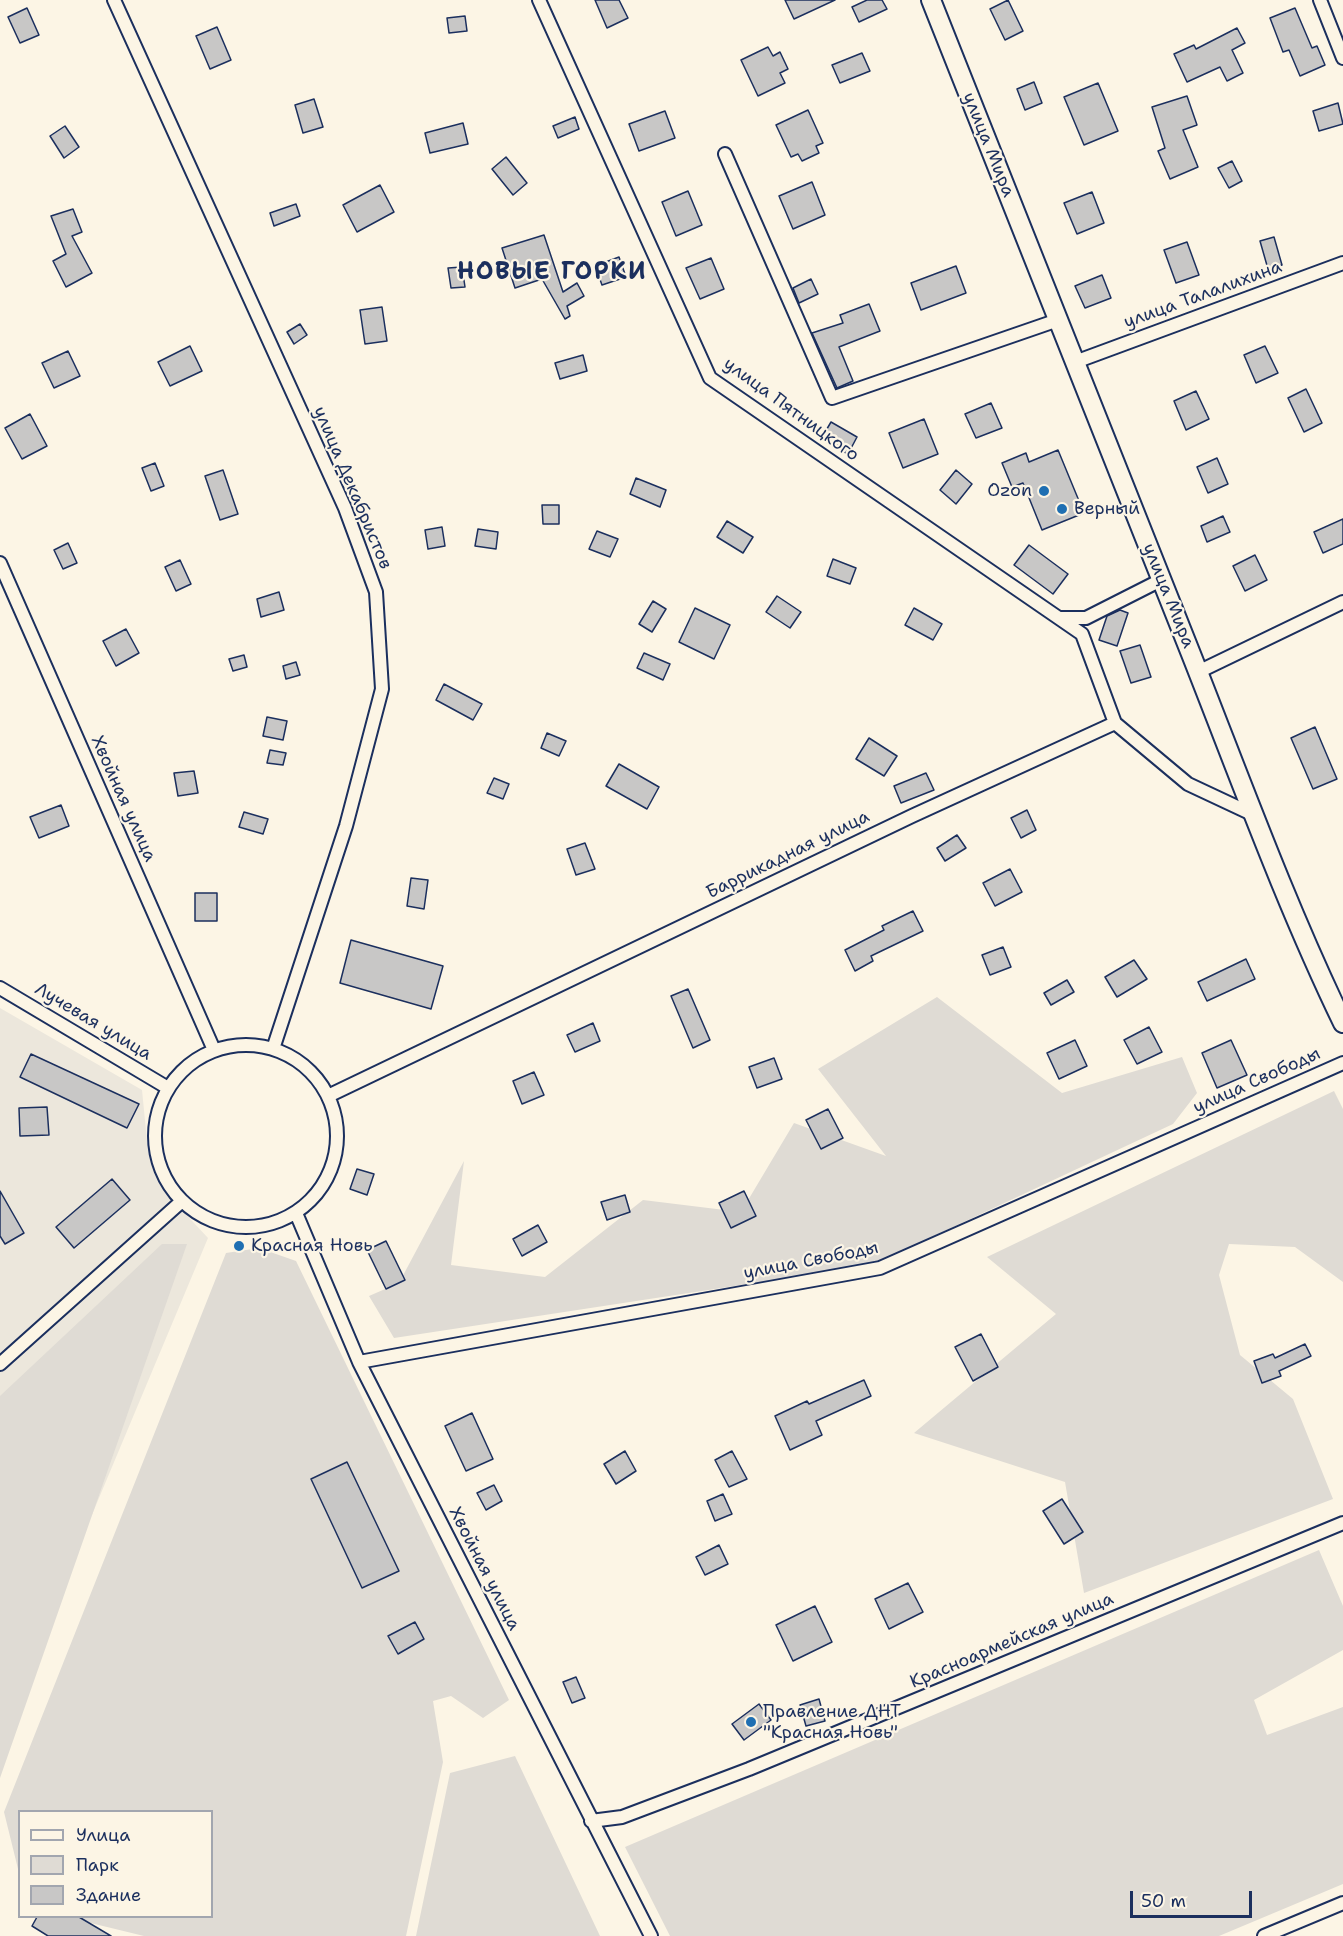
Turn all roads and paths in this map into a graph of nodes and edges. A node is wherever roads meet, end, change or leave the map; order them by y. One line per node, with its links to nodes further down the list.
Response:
1 (114, 0): 19 (street, улица Декабристов)
2 (539, 0): 13 (street, улица Пятницкого)
3 (931, 0): 8 (street, улица Мира)
4 (1320, 0): 5 (street)
5 (1343, 58)
6 (725, 154): 8 (street)
7 (1343, 262): 9 (street, улица Талалихина)
8 (1058, 320): 9 (street, улица Мира)
9 (1075, 362): 11 (street, улица Мира)
10 (0, 563): 20 (street, Хвойная улица)
11 (1161, 580): 13 (street); 14 (street, улица Мира)
12 (1343, 602): 14 (street)
13 (1060, 618): 15 (street, улица Пятницкого)
14 (1198, 672): 16 (street, улица Мира)
15 (1115, 723): 16 (street); 23 (street, Баррикадная улица)
16 (1252, 813): 18 (street, улица Мира)
17 (0, 988): 22 (street, Лучевая улица)
18 (1343, 1023)
19 (273, 1048): 20 (street); 23 (street)
20 (214, 1050): 22 (street)
21 (1343, 1063): 26 (street, улица Свободы)
22 (168, 1088): 24 (street)
23 (328, 1096): 25 (street)
24 (182, 1201): 25 (street); 27 (street)
25 (296, 1213): 26 (street, Хвойная улица)
26 (359, 1362): 29 (street, Хвойная улица)
27 (0, 1364)
28 (1343, 1523): 29 (street, Красноармейская улица)
29 (591, 1821): 31 (street, Хвойная улица)
30 (1343, 1903): 32 (street)
31 (651, 1936)
32 (1264, 1936)

